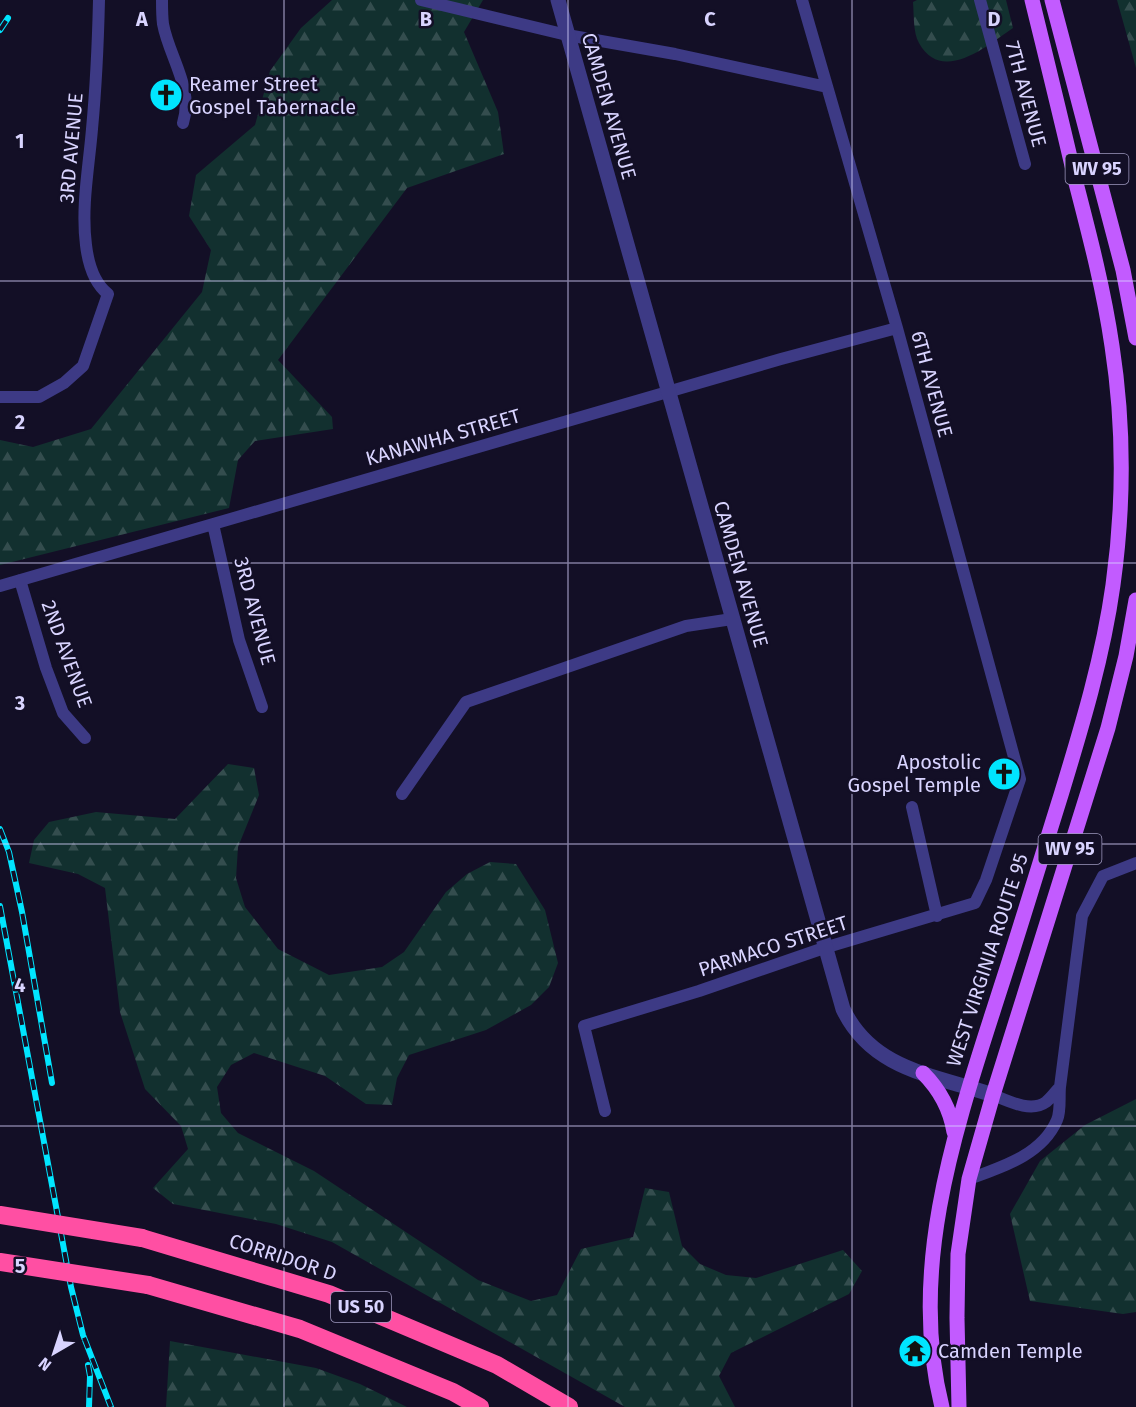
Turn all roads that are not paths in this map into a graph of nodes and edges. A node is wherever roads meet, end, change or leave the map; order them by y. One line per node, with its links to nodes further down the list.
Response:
1 (99, 0): 16 (street, 3RD AVENUE)
2 (162, 0): 11 (street)
3 (421, 0): 9 (street)
4 (558, 0): 9 (street, CAMDEN AVENUE)
5 (802, 0): 10 (street, 6TH AVENUE)
6 (980, 0): 12 (street, 7TH AVENUE)
7 (1032, 0): 31 (main road, WEST VIRGINIA ROUTE 95 / WV 95)
8 (1052, 0): 14 (main road, WV 95)
9 (567, 35): 10 (street); 15 (street, CAMDEN AVENUE)
10 (827, 87): 13 (street, 6TH AVENUE)
11 (183, 123)
12 (1025, 164)
13 (897, 328): 15 (street, KANAWHA STREET); 27 (street, 6TH AVENUE)
14 (1136, 338)
15 (668, 391): 17 (street, KANAWHA STREET); 21 (street, CAMDEN AVENUE)
16 (0, 398)
17 (213, 524): 18 (street, KANAWHA STREET); 22 (street, 3RD AVENUE)
18 (20, 580): 19 (street, KANAWHA STREET); 23 (street, 2ND AVENUE)
19 (0, 586)
20 (1136, 600): 33 (main road, WV 95)
21 (732, 619): 24 (street); 29 (street, CAMDEN AVENUE)
22 (262, 707)
23 (85, 738)
24 (402, 794)
25 (912, 807): 28 (street)
26 (1136, 863): 32 (street)
27 (975, 903): 28 (street, PARMACO STREET)
28 (937, 916): 29 (street, PARMACO STREET)
29 (825, 948): 30 (street, CAMDEN AVENUE); 34 (street, PARMACO STREET)
30 (923, 1073): 31 (street, CAMDEN AVENUE); 35 (main road)
31 (969, 1087): 33 (street, CAMDEN AVENUE); 35 (main road, WV 95)
32 (1060, 1087): 33 (street); 36 (street)
33 (993, 1095): 36 (main road, WV 95)
34 (604, 1111)
35 (955, 1137): 41 (main road, WV 95)
36 (969, 1179): 42 (main road, WV 95)
37 (0, 1215): 40 (highway, CORRIDOR D / US 50, bridge)
38 (0, 1262): 39 (highway, US 50, bridge)
39 (480, 1407)
40 (569, 1407)
41 (942, 1407)
42 (959, 1407)

